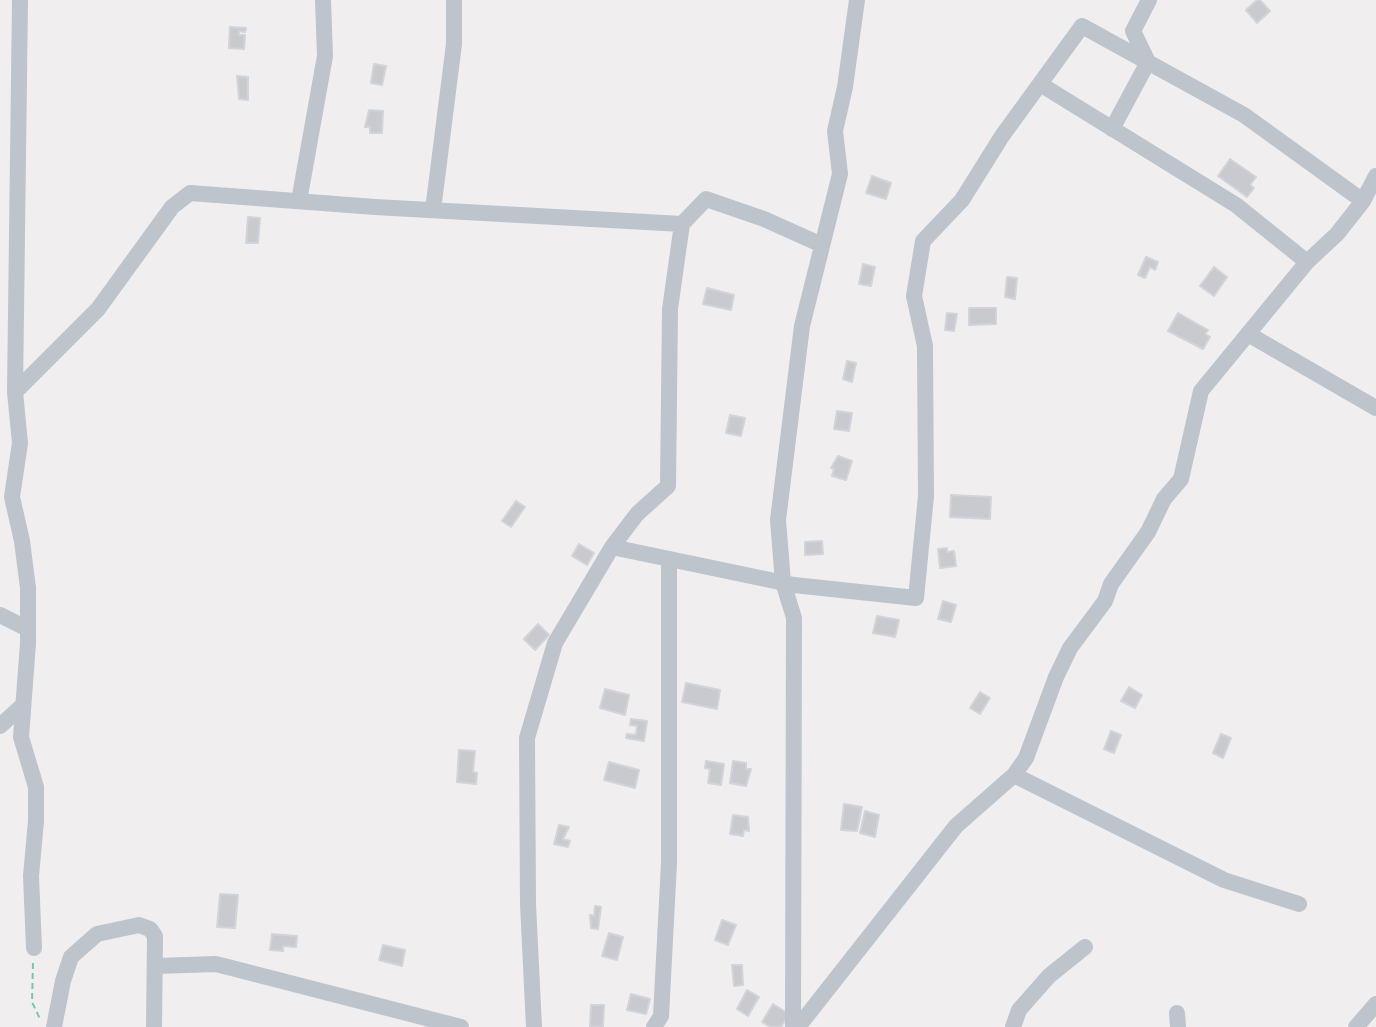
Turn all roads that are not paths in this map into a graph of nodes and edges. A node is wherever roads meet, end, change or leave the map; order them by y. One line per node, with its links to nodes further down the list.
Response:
1 (20, 0): 17 (street)
2 (323, 0): 10 (street)
3 (454, 0): 12 (street)
4 (857, 0): 14 (street)
5 (1149, 0): 6 (street)
6 (1148, 62): 7 (street); 8 (street); 11 (street)
7 (1040, 84): 8 (street); 21 (street)
8 (1112, 129): 15 (street)
9 (1376, 176): 11 (street)
10 (299, 201): 12 (street); 17 (street)
11 (1363, 201): 15 (street)
12 (433, 210): 13 (street)
13 (682, 224): 14 (street); 19 (street)
14 (822, 245): 21 (street)
15 (1307, 262): 16 (street)
16 (1248, 334): 18 (street); 26 (street)
17 (15, 392): 23 (street)
18 (1376, 408)
19 (612, 547): 20 (street); 35 (street)
20 (669, 559): 21 (street); 36 (street)
21 (783, 582): 37 (street)
22 (0, 615): 23 (street)
23 (28, 629): 24 (street)
24 (22, 706): 25 (street); 29 (street)
25 (0, 726)
26 (1014, 775): 27 (street); 37 (street)
27 (1299, 904)
28 (1085, 947): 38 (street)
29 (34, 948)
30 (156, 966): 32 (street); 33 (street); 34 (street)
31 (1376, 1004): 39 (street)
32 (54, 1027)
33 (154, 1027)
34 (461, 1027)
35 (534, 1027)
36 (654, 1027)
37 (796, 1027)
38 (1013, 1027)
39 (1356, 1027)

